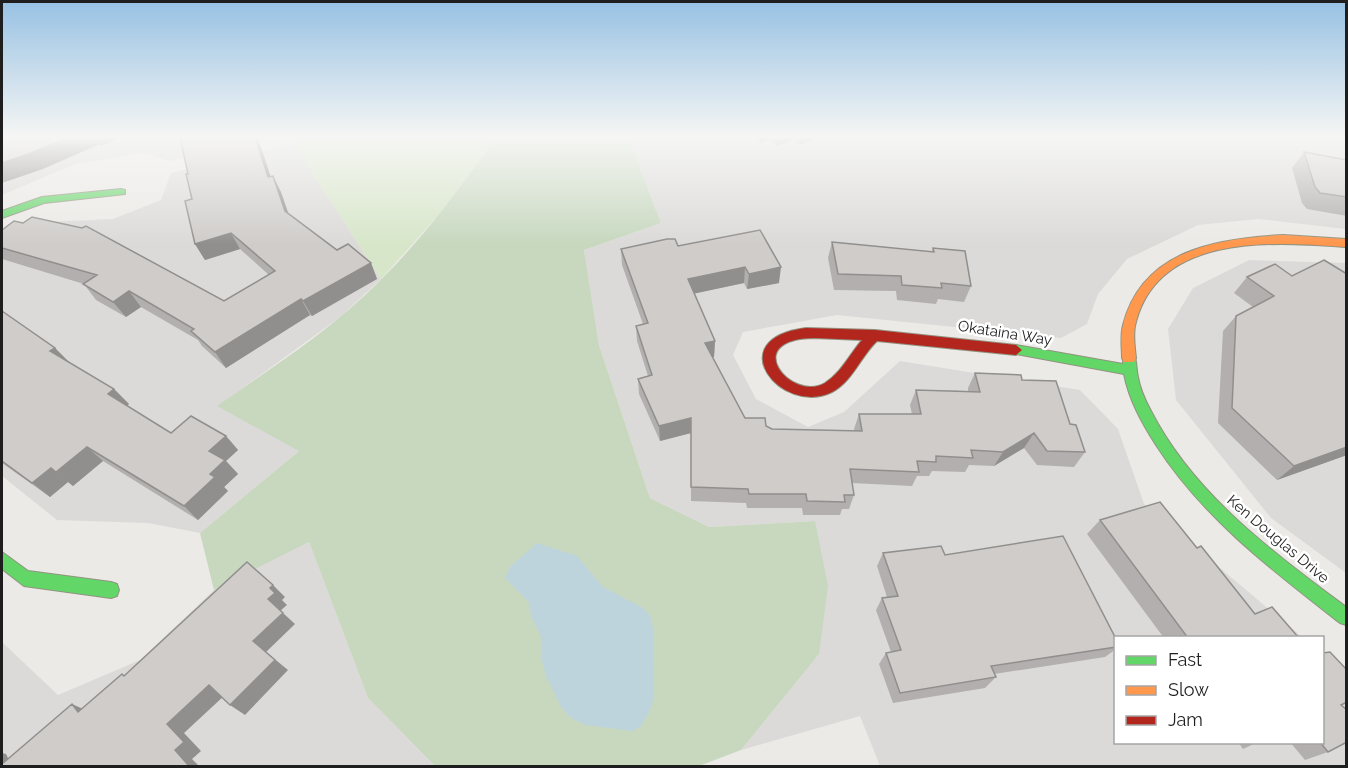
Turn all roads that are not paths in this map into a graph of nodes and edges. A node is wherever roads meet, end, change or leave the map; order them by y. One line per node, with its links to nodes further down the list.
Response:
1 (121, 192): 2 (street)
2 (2, 216)
3 (1347, 243): 5 (street, Ken Douglas Drive)
4 (875, 335): 4 (street, Okataina Way); 5 (street, Okataina Way)
5 (1129, 370): 8 (street, Ken Douglas Drive)
6 (2, 559): 7 (street)
7 (111, 590)
8 (1347, 617)

